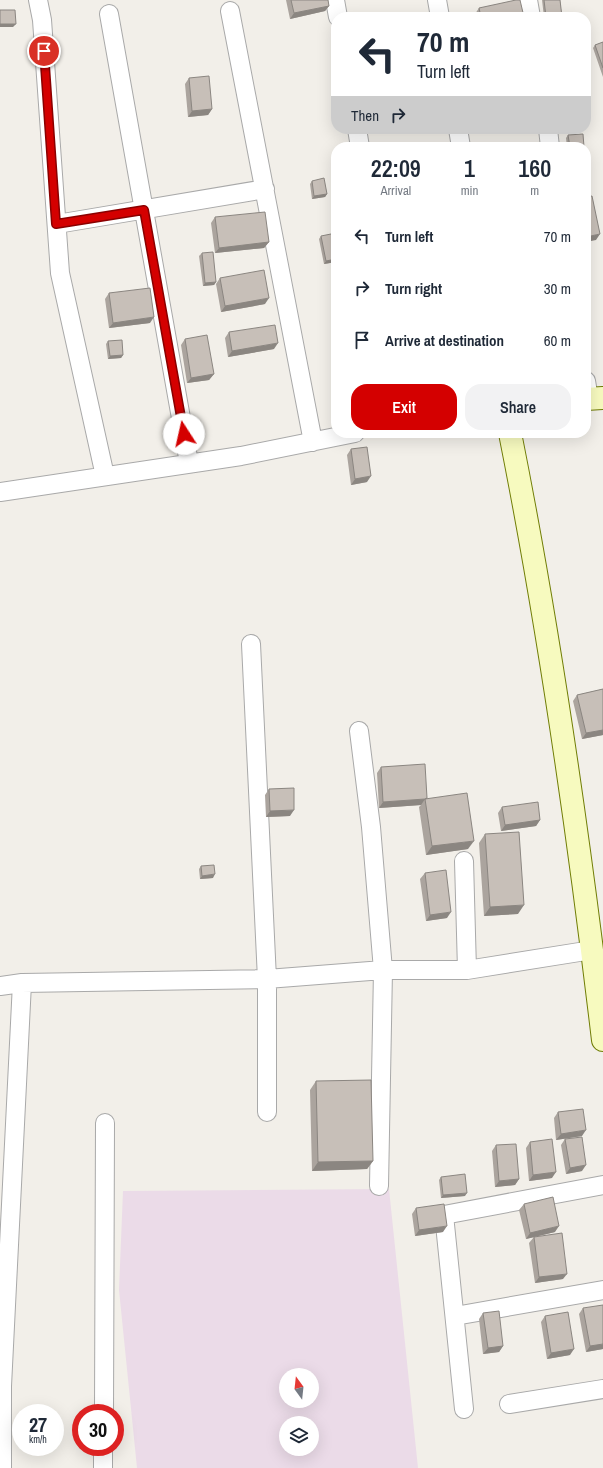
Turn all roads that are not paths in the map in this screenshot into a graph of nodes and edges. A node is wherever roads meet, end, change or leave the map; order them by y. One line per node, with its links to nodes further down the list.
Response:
1 (32, 0): 2 (street)
2 (38, 0): 13 (street)
3 (335, 0): 7 (street)
4 (437, 0): 8 (street)
5 (528, 0): 9 (street)
6 (230, 11): 11 (street)
7 (337, 12)
8 (439, 12)
9 (530, 12)
10 (109, 14): 12 (street)
11 (265, 189): 12 (street); 16 (street)
12 (144, 210): 13 (street); 17 (street)
13 (56, 224): 18 (street)
14 (332, 438): 16 (street)
15 (511, 438): 23 (street)
16 (313, 442): 17 (street)
17 (189, 463): 18 (street)
18 (105, 476): 19 (street)
19 (0, 492)
20 (251, 644): 26 (street)
21 (359, 731): 24 (street)
22 (464, 861): 25 (street)
23 (592, 950): 25 (street); 29 (street)
24 (383, 970): 25 (street); 26 (street); 33 (street)
25 (466, 970)
26 (267, 979): 27 (street); 30 (street)
27 (22, 983): 28 (street); 36 (street)
28 (0, 986)
29 (603, 1040)
30 (267, 1112)
31 (105, 1123): 38 (street)
32 (603, 1185): 35 (street)
33 (379, 1186)
34 (603, 1290): 35 (street)
35 (455, 1316): 40 (street)
36 (1, 1386): 42 (street)
37 (603, 1389): 39 (street)
38 (104, 1404)
39 (509, 1404)
40 (464, 1409)
41 (103, 1456): 43 (street)
42 (1, 1465)
43 (103, 1468)

